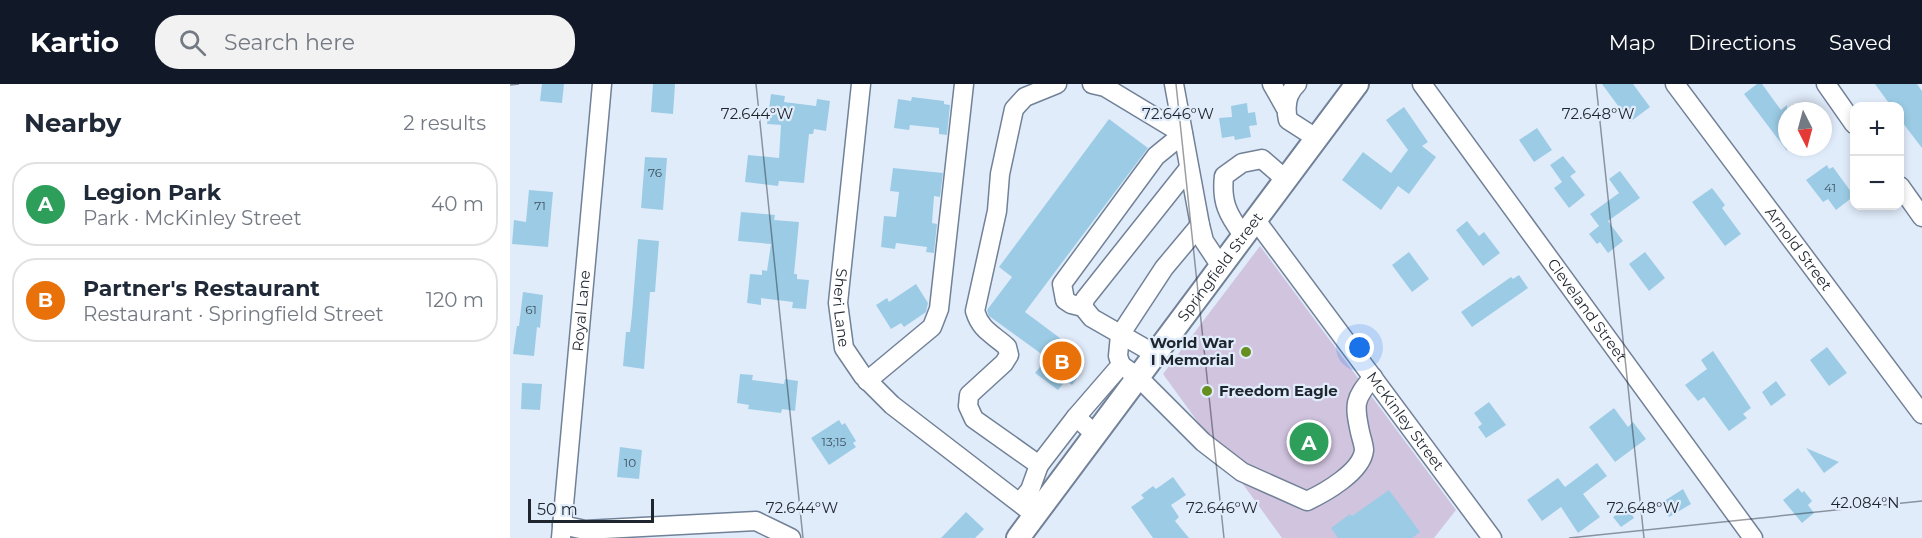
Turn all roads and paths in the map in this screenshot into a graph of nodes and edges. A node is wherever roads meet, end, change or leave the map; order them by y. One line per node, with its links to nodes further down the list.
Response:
1 (602, 84): 35 (street, Royal Lane)
2 (861, 84): 29 (street, Sheri Lane)
3 (964, 84): 29 (street)
4 (1057, 84): 33 (street)
5 (1092, 84): 15 (street)
6 (1174, 84): 15 (street)
7 (1272, 84): 13 (street)
8 (1297, 84): 13 (street)
9 (1357, 84): 16 (main road, Springfield Street)
10 (1422, 84): 39 (street, Cleveland Street)
11 (1675, 84): 30 (street, Arnold Street)
12 (1826, 84): 14 (street)
13 (1285, 107): 16 (street)
14 (1850, 118)
15 (1183, 134): 17 (street); 24 (street)
16 (1316, 138): 18 (main road, Springfield Street)
17 (1189, 168): 21 (street); 24 (street)
18 (1285, 179): 22 (main road, Springfield Street); 22 (street, McKinley Street)
19 (1904, 193): 20 (street)
20 (1922, 217)
21 (1200, 225): 23 (street); 25 (street)
22 (1249, 227): 23 (main road, Springfield Street); 28 (street, McKinley Street)
23 (1220, 265): 26 (main road, Springfield Street)
24 (1083, 307): 25 (street)
25 (1120, 335): 26 (street); 27 (street)
26 (1155, 354): 27 (main road, Springfield Street)
27 (1129, 371): 28 (street); 31 (street); 32 (main road, Springfield Street)
28 (1373, 377): 38 (street, McKinley Street)
29 (867, 381): 34 (street, Sheri Lane)
30 (1922, 414)
31 (1076, 417): 32 (street); 33 (street)
32 (1095, 434): 34 (main road, Springfield Street)
33 (1039, 465): 34 (street)
34 (1028, 508): 37 (main road, Springfield Street)
35 (561, 532): 36 (street)
36 (791, 538)
37 (1018, 538)
38 (1492, 538)
39 (1753, 538)

